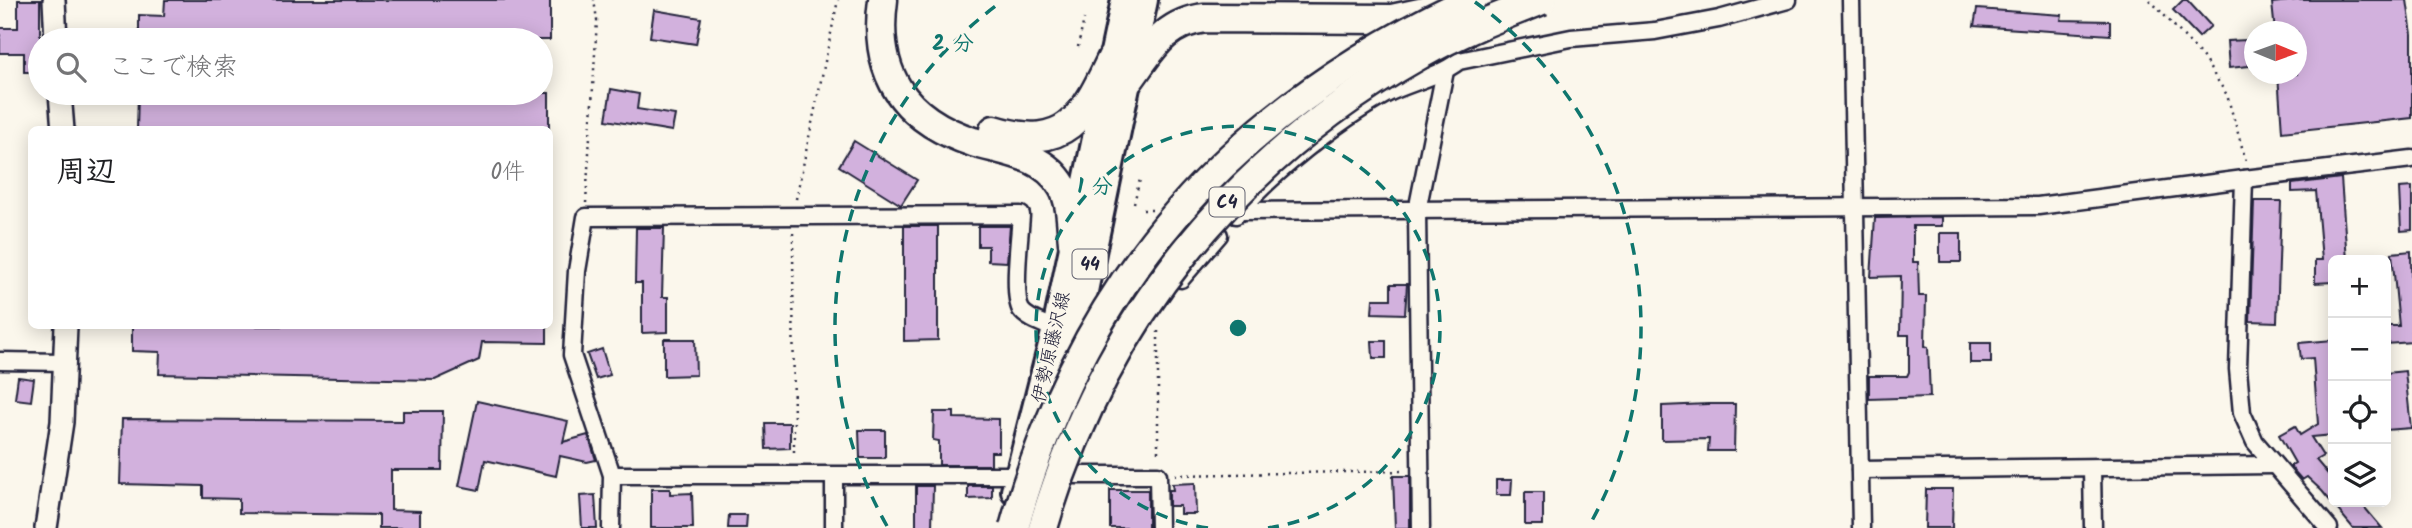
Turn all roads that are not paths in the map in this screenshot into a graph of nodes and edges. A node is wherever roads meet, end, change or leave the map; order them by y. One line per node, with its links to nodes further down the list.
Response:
1 (54, 0): 11 (street)
2 (883, 0): 22 (highway)
3 (900, 0): 12 (highway)
4 (1124, 0): 12 (main road, 伊勢原藤沢線 / 44)
5 (1145, 0): 14 (main road, 伊勢原藤沢線 / 44)
6 (1471, 0): 39 (highway, C4, bridge)
7 (1478, 0): 14 (highway)
8 (1542, 0): 41 (highway, C4, bridge)
9 (1788, 0): 13 (street)
10 (1851, 0): 19 (street)
11 (55, 28)
12 (1112, 58): 22 (main road, 伊勢原藤沢線 / 44)
13 (1445, 71): 20 (street); 21 (street)
14 (1129, 80): 25 (main road, 伊勢原藤沢線 / 44)
15 (61, 105): 16 (street)
16 (62, 126)
17 (2412, 159): 18 (street)
18 (2248, 178): 19 (street); 28 (street)
19 (1855, 209): 21 (street); 30 (street)
20 (1239, 211): 21 (street); 25 (street)
21 (1417, 211): 43 (street)
22 (1073, 243): 23 (main road, 伊勢原藤沢線 / 44)
23 (1055, 328): 31 (street); 33 (main road, 伊勢原藤沢線 / 44)
24 (66, 329): 27 (street)
25 (1073, 348): 34 (main road, 伊勢原藤沢線 / 44)
26 (0, 362): 27 (street)
27 (64, 362): 35 (street)
28 (2273, 465): 29 (street); 46 (street)
29 (2092, 468): 30 (street); 45 (street)
30 (1860, 470): 44 (street)
31 (612, 475): 32 (street); 36 (street)
32 (834, 476): 33 (street); 37 (street)
33 (1017, 476): 34 (street); 38 (main road, 伊勢原藤沢線 / 44)
34 (1047, 476): 40 (main road, 伊勢原藤沢線 / 44); 42 (street)
35 (46, 528)
36 (611, 528)
37 (834, 528)
38 (1006, 528)
39 (1014, 528)
40 (1035, 528)
41 (1044, 528)
42 (1159, 528)
43 (1422, 528)
44 (1861, 528)
45 (2093, 528)
46 (2329, 528)

